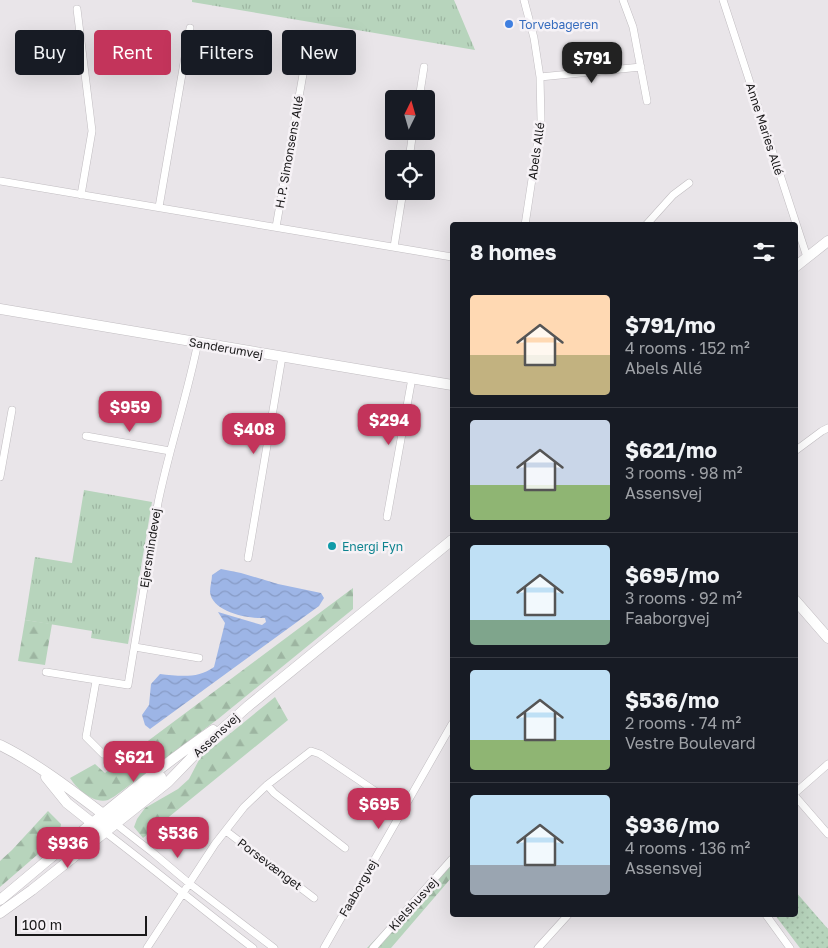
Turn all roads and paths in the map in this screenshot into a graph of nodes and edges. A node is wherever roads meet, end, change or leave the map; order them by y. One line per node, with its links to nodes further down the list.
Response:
1 (524, 0): 9 (street, Abels Allé)
2 (623, 0): 7 (street)
3 (723, 0): 19 (street, Anne Maries Allé)
4 (77, 9): 14 (street)
5 (190, 28): 16 (street)
6 (424, 67): 10 (street)
7 (641, 67): 9 (street); 11 (street)
8 (303, 75): 20 (street, H.P. Simonsens Allé)
9 (540, 77): 17 (street, Abels Allé)
10 (420, 90)
11 (647, 101)
12 (0, 181): 14 (street)
13 (689, 182): 18 (street)
14 (81, 195): 16 (street)
15 (402, 200): 23 (street)
16 (159, 208): 20 (street)
17 (525, 222)
18 (648, 222)
19 (794, 222)
20 (276, 227): 23 (street)
21 (798, 233): 25 (street, Anne Maries Allé)
22 (828, 240): 25 (main road)
23 (394, 247): 24 (street)
24 (450, 257)
25 (806, 258): 26 (main road)
26 (798, 265)
27 (0, 309): 28 (main road, Sanderumvej)
28 (198, 342): 29 (main road, Sanderumvej); 36 (street, Ejersmindevej)
29 (282, 357): 30 (main road, Sanderumvej); 42 (street)
30 (412, 378): 31 (main road, Sanderumvej); 38 (street)
31 (450, 385)
32 (12, 410): 37 (street)
33 (828, 428): 35 (street)
34 (86, 436): 36 (street)
35 (798, 449)
36 (170, 451): 45 (street, Ejersmindevej)
37 (0, 477)
38 (387, 517)
39 (450, 542): 41 (main road, Assensvej)
40 (450, 545): 41 (main road, Assensvej)
41 (438, 552): 49 (main road, Assensvej)
42 (248, 558)
43 (798, 603): 44 (main road)
44 (828, 638)
45 (135, 647): 46 (street); 48 (street, Ejersmindevej)
46 (199, 658)
47 (46, 672): 48 (street, Ejersmindevej)
48 (96, 681): 52 (street)
49 (246, 707): 59 (main road, Assensvej); 59 (main road, Assensvej)
50 (450, 728): 75 (street, Faaborgvej)
51 (0, 745): 54 (main road)
52 (103, 754)
53 (828, 764): 56 (street)
54 (39, 768): 59 (main road); 60 (main road)
55 (267, 785): 57 (street, Porsevænget); 61 (street, Porsevænget); 63 (street)
56 (798, 791)
57 (378, 792)
58 (798, 798): 62 (street)
59 (109, 819): 60 (main road, Assensvej); 60 (main road); 65 (street)
60 (98, 827): 66 (street); 68 (main road, Assensvej); 69 (main road, Assensvej)
61 (226, 830): 65 (street, Porsevænget); 67 (street, Porsevænget)
62 (828, 834)
63 (345, 848)
64 (450, 861): 76 (street, Kielshusvej)
65 (190, 884): 66 (street, Porsevænget); 74 (street)
66 (184, 893): 72 (street, Porsevænget); 73 (street)
67 (314, 898)
68 (0, 900)
69 (0, 912)
70 (566, 917): 77 (street)
71 (767, 917): 78 (street)
72 (148, 948)
73 (253, 948)
74 (274, 948)
75 (324, 948)
76 (373, 948)
77 (538, 948)
78 (790, 948)

